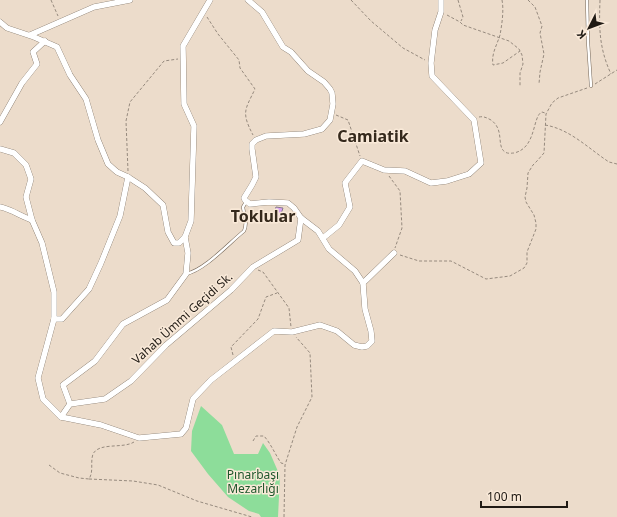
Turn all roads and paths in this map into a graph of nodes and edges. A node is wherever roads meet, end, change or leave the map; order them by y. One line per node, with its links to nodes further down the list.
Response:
1 (51, 0): 14 (path)
2 (130, 0): 14 (street)
3 (210, 0): 12 (street)
4 (248, 0): 28 (street)
5 (351, 0): 22 (path)
6 (441, 0): 13 (street)
7 (458, 0): 16 (path)
8 (502, 0): 18 (path)
9 (528, 0): 25 (path)
10 (587, 0): 27 (lane)
11 (600, 0): 24 (path)
12 (203, 12): 21 (street); 33 (path)
13 (441, 12): 16 (path); 22 (street)
14 (60, 21): 17 (street)
15 (0, 22): 17 (street)
16 (460, 22): 18 (path)
17 (30, 35): 19 (street)
18 (499, 38): 20 (path); 20 (path)
19 (45, 41): 31 (street); 38 (street)
20 (520, 51): 26 (path)
21 (183, 59): 38 (path); 43 (street)
22 (430, 63): 30 (street)
23 (617, 70): 24 (path)
24 (611, 74): 27 (path)
25 (539, 84)
26 (520, 86)
27 (591, 86): 29 (path)
28 (332, 113): 33 (street); 35 (path)
29 (546, 114): 30 (path); 32 (path)
30 (474, 120): 37 (street)
31 (0, 122)
32 (544, 125): 36 (path); 45 (path)
33 (256, 140): 39 (street)
34 (0, 149): 42 (street)
35 (362, 161): 37 (street); 44 (street)
36 (617, 164)
37 (384, 170): 45 (path)
38 (128, 177): 43 (street); 50 (street)
39 (246, 202): 41 (street); 47 (lane)
40 (0, 207): 42 (street)
41 (301, 218): 44 (street); 46 (street, Vahab Ümmi Geçidi Sk.)
42 (32, 220): 50 (street)
43 (185, 238): 47 (street)
44 (323, 238): 48 (street)
45 (394, 253): 48 (street)
46 (252, 267): 49 (path); 53 (street, Vahab Ümmi Geçidi Sk.)
47 (186, 274): 53 (street)
48 (363, 283): 51 (street)
49 (278, 293): 51 (path); 52 (path)
50 (54, 319): 54 (street)
51 (292, 332): 52 (street); 58 (path)
52 (235, 361): 55 (street)
53 (70, 404): 54 (street)
54 (61, 417): 55 (street)
55 (139, 438): 59 (path)
56 (253, 441): 58 (path)
57 (49, 465): 59 (path)
58 (286, 465): 61 (path)
59 (89, 479): 60 (path)
60 (252, 517)
61 (284, 517)

